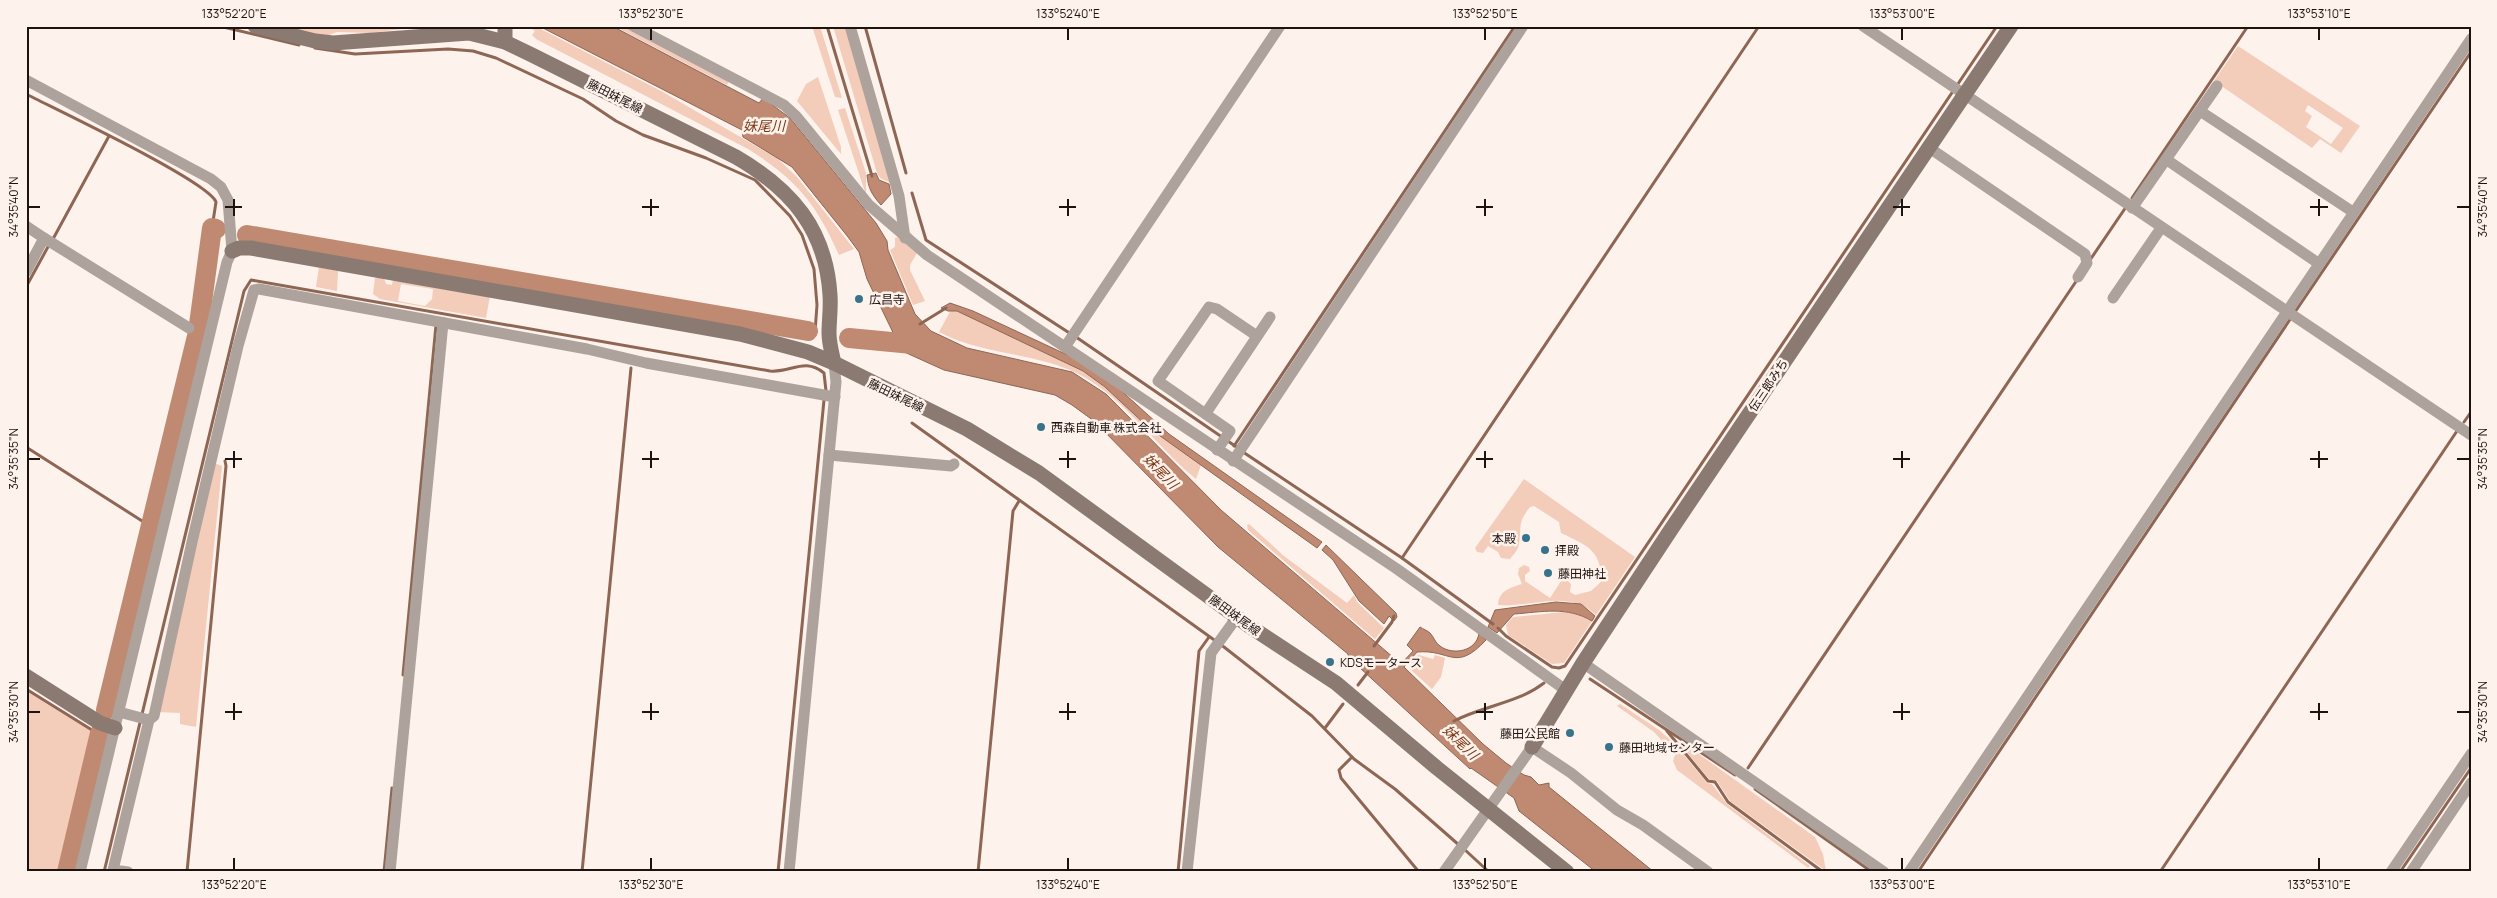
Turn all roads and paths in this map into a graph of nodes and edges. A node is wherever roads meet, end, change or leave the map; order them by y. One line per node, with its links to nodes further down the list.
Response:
1 (255, 26): 10 (main road, 藤田妹尾線)
2 (505, 26): 10 (main road)
3 (633, 26): 22 (street)
4 (850, 26): 22 (street)
5 (1280, 26): 33 (street)
6 (1523, 26): 39 (street)
7 (1863, 26): 13 (street)
8 (2011, 26): 13 (main road, 伝三郎みち)
9 (2471, 39): 18 (street)
10 (505, 42): 34 (main road, 藤田妹尾線)
11 (26, 80): 23 (street)
12 (2217, 86): 14 (street)
13 (1958, 91): 15 (main road, 伝三郎みち); 17 (street)
14 (2200, 111): 16 (street); 18 (street)
15 (1928, 148): 26 (street); 43 (main road, 伝三郎みち)
16 (2167, 160): 17 (street); 24 (street)
17 (2129, 206): 20 (street)
18 (2352, 212): 24 (street)
19 (26, 226): 21 (street)
20 (2160, 228): 27 (street); 28 (street)
21 (44, 238): 25 (street); 31 (street)
22 (905, 238): 33 (street)
23 (232, 251): 34 (main road); 46 (street)
24 (2318, 263): 28 (street)
25 (26, 272)
26 (2078, 276)
27 (2113, 298)
28 (2291, 313): 37 (street); 62 (street)
29 (1270, 317): 32 (street)
30 (439, 322): 35 (street); 47 (street); 55 (street)
31 (189, 328)
32 (1257, 336): 36 (street); 36 (street)
33 (1070, 340): 38 (street)
34 (834, 364): 35 (street); 42 (main road, 藤田妹尾線)
35 (835, 398): 40 (street)
36 (1206, 413): 38 (street)
37 (2471, 435)
38 (1222, 443): 39 (street)
39 (1238, 454): 45 (street)
40 (829, 455): 41 (street); 56 (street)
41 (954, 464)
42 (1237, 617): 52 (main road, 藤田妹尾線); 57 (street)
43 (1583, 663): 45 (main road, 伝三郎みち); 61 (street)
44 (26, 676): 48 (main road)
45 (1567, 691): 49 (main road, 伝三郎みち)
46 (118, 712): 47 (street); 48 (street)
47 (143, 719): 54 (street)
48 (115, 728): 53 (street)
49 (1532, 747): 52 (street); 60 (street)
50 (2471, 754): 63 (street)
51 (2471, 783): 64 (street)
52 (1488, 809): 58 (street); 59 (main road, 藤田妹尾線)
53 (80, 872)
54 (128, 872)
55 (390, 872)
56 (789, 872)
57 (1187, 872)
58 (1444, 872)
59 (1567, 872)
60 (1708, 872)
61 (1884, 872)
62 (1909, 872)
63 (2391, 872)
64 (2411, 872)

